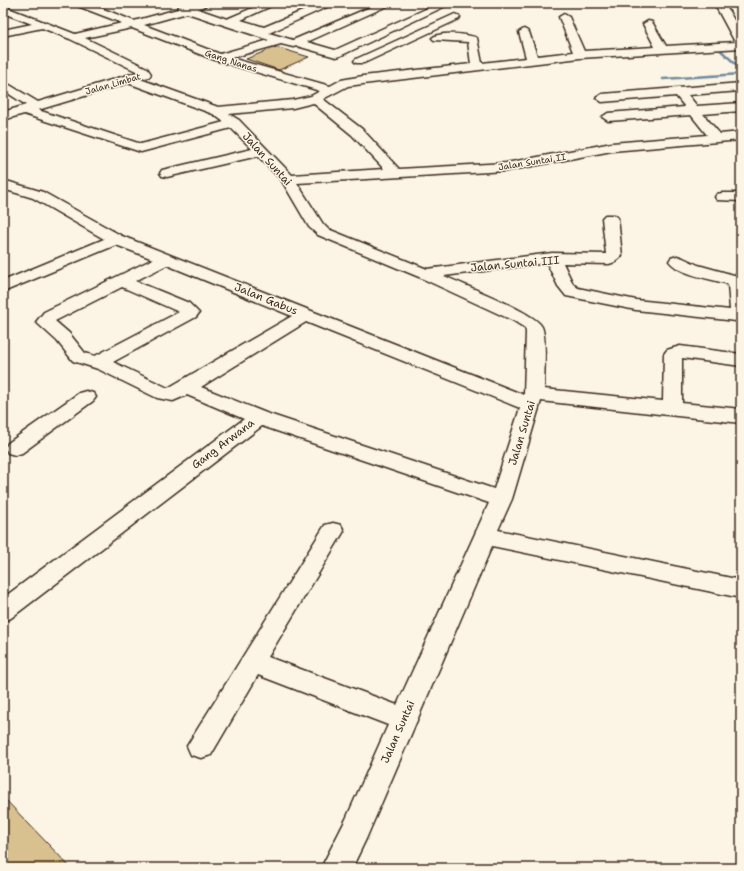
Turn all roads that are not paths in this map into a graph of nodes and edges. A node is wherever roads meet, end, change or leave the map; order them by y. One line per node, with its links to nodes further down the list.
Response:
1 (79, 3): 17 (street, Gang Nanas)
2 (170, 3): 12 (street)
3 (206, 3): 12 (street)
4 (273, 3): 13 (street)
5 (331, 3): 13 (street)
6 (389, 3): 16 (street)
7 (423, 3): 10 (street)
8 (719, 3): 27 (street)
9 (300, 5): 13 (street)
10 (443, 5): 20 (street)
11 (3, 9): 19 (street)
12 (188, 10): 17 (street); 26 (street)
13 (314, 10): 16 (street)
14 (455, 17): 24 (street)
15 (564, 17): 31 (street)
16 (348, 20): 20 (street); 20 (street)
17 (135, 24): 23 (street); 32 (street, Gang Nanas)
18 (648, 24): 30 (street)
19 (43, 25): 22 (street); 23 (street)
20 (387, 31): 24 (street)
21 (524, 32): 33 (street)
22 (3, 33)
23 (74, 37): 36 (street, Jalan Limbat)
24 (410, 38): 34 (street)
25 (438, 38): 35 (street)
26 (280, 40): 28 (street); 32 (street)
27 (741, 42)
28 (292, 44)
29 (741, 45): 30 (street)
30 (662, 50): 31 (street)
31 (580, 55): 33 (street)
32 (219, 58): 39 (street, Gang Nanas)
33 (533, 61): 35 (street)
34 (360, 62)
35 (480, 67): 39 (street)
36 (130, 80): 43 (street, Jalan Limbat); 45 (street, Jalan Suntai)
37 (3, 86): 43 (street)
38 (741, 87): 40 (street)
39 (329, 90): 42 (street)
40 (679, 92): 41 (street); 46 (street)
41 (602, 98)
42 (315, 99): 45 (street); 54 (street)
43 (29, 107): 47 (street, Jalan Limbat); 49 (street)
44 (741, 107): 46 (street)
45 (217, 111): 49 (street, Jalan Suntai)
46 (696, 112): 48 (street); 51 (street)
47 (3, 116)
48 (608, 117)
49 (234, 123): 52 (street, Jalan Suntai)
50 (741, 136): 51 (street, Jalan Suntai II)
51 (716, 138): 54 (street, Jalan Suntai II)
52 (261, 151): 53 (street); 55 (street, Jalan Suntai)
53 (167, 173)
54 (395, 173): 55 (street, Jalan Suntai II)
55 (288, 179): 64 (street, Jalan Suntai)
56 (3, 184): 60 (street, Jalan Gabus)
57 (722, 197): 58 (street)
58 (741, 197)
59 (610, 218): 61 (street, Jalan Suntai III)
60 (116, 239): 62 (street, Jalan Gabus); 67 (street)
61 (552, 258): 64 (street, Jalan Suntai III); 66 (street)
62 (166, 259): 65 (street); 68 (street, Jalan Gabus)
63 (677, 261): 66 (street)
64 (424, 274): 73 (street, Jalan Suntai)
65 (121, 281): 70 (street); 70 (street)
66 (741, 283)
67 (3, 287)
68 (305, 314): 71 (street); 73 (street, Jalan Gabus)
69 (741, 360): 74 (street)
70 (96, 363): 71 (street)
71 (187, 388): 76 (street)
72 (86, 397): 77 (street)
73 (532, 399): 74 (street, Jalan Gabus); 78 (street, Jalan Suntai)
74 (672, 408): 75 (street, Jalan Gabus)
75 (741, 416)
76 (259, 418): 78 (street, Gang Arwana); 82 (street, Gang Arwana)
77 (7, 448)
78 (501, 499): 80 (street, Jalan Suntai)
79 (333, 532): 83 (street)
80 (485, 536): 81 (street); 84 (street, Jalan Suntai)
81 (741, 589)
82 (3, 611)
83 (252, 662): 84 (street); 85 (street)
84 (404, 719): 86 (street, Jalan Suntai)
85 (201, 746)
86 (336, 868)

